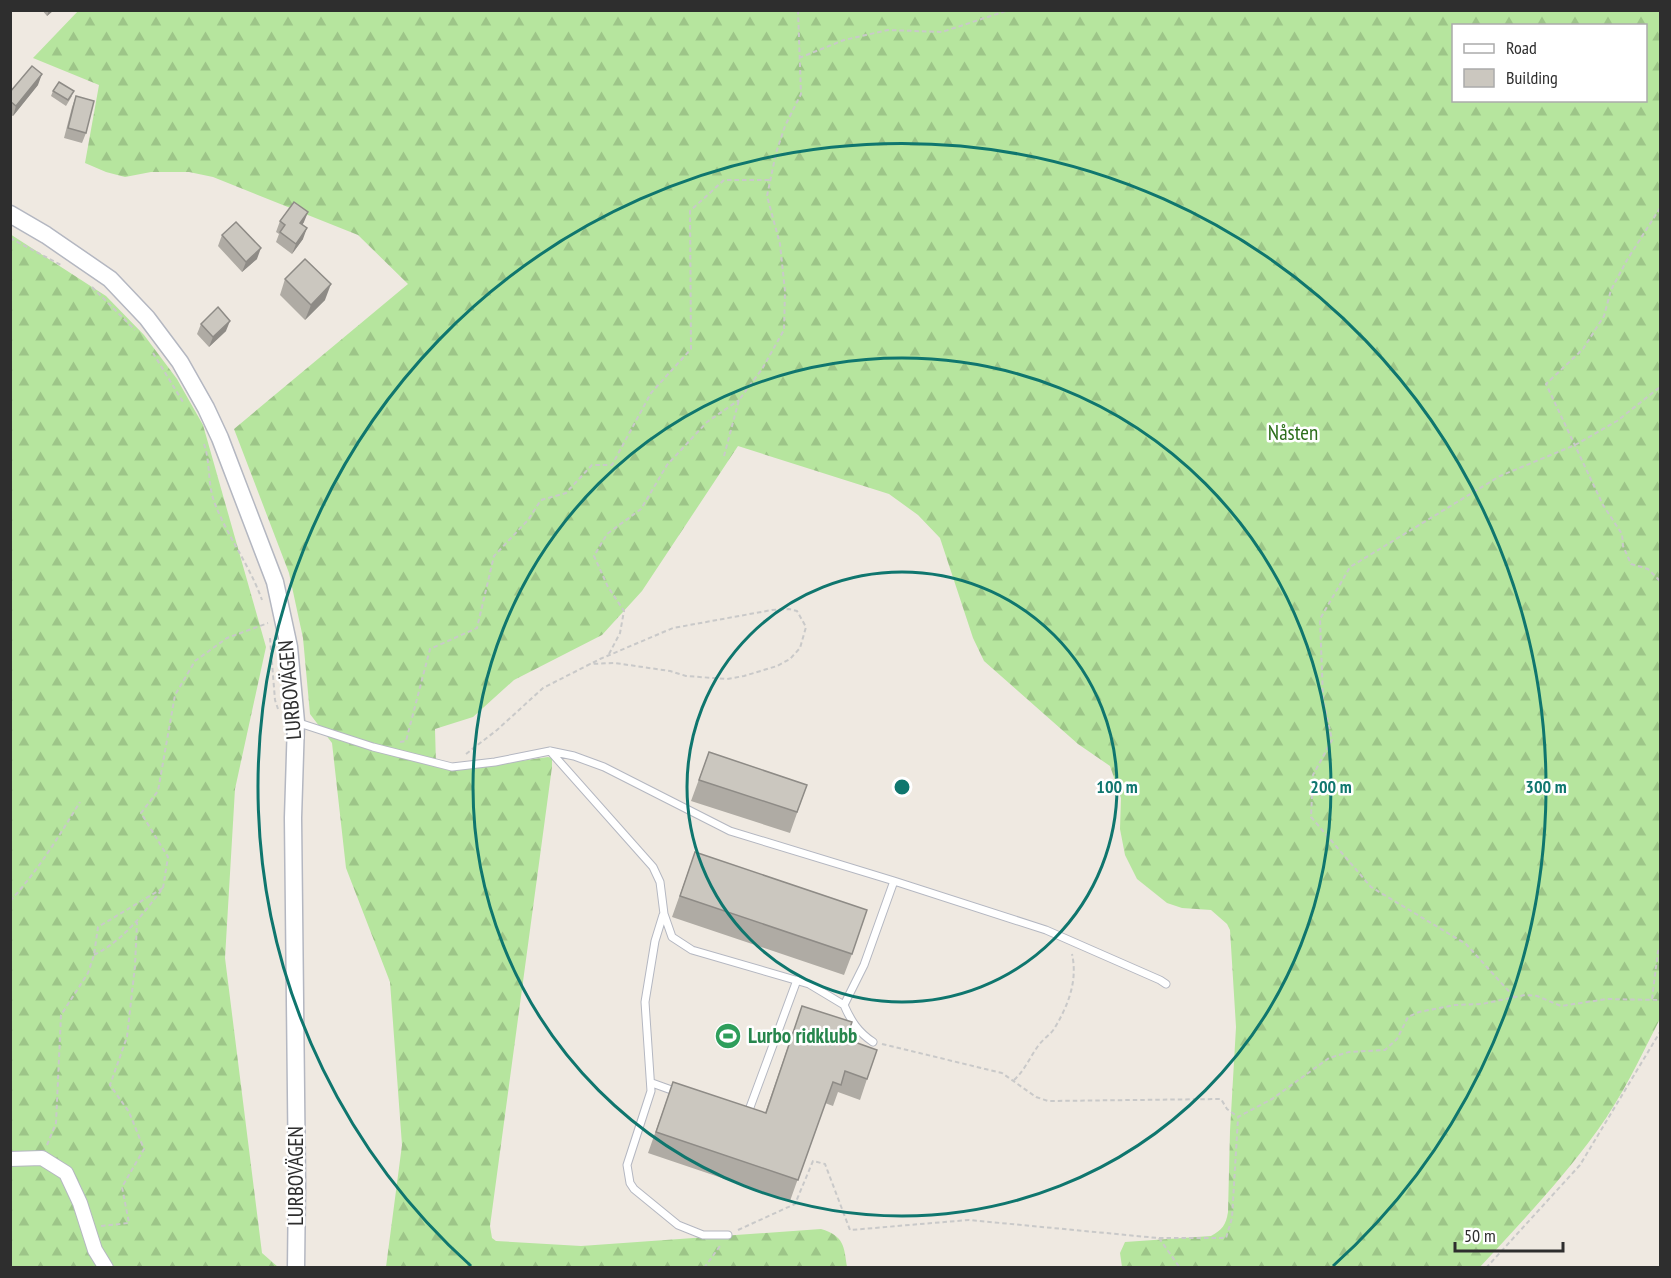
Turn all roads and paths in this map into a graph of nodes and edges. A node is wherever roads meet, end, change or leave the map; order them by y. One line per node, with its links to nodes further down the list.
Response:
1 (798, 10): 3 (path)
2 (1009, 10): 3 (path)
3 (799, 58): 4 (path)
4 (771, 180): 13 (path); 27 (path)
5 (1660, 208): 16 (path)
6 (10, 214): 26 (street, LURBOVÄGEN)
7 (10, 238): 8 (path)
8 (63, 267)
9 (86, 280): 10 (path)
10 (139, 335)
11 (148, 346): 14 (path)
12 (1660, 387): 16 (path)
13 (739, 400): 17 (path); 24 (path)
14 (187, 408)
15 (203, 439): 19 (path)
16 (1575, 445): 18 (path); 41 (path)
17 (724, 456)
18 (1660, 581)
19 (264, 608)
20 (266, 616): 21 (path)
21 (268, 623): 22 (path); 32 (path)
22 (269, 628)
23 (270, 635): 26 (path)
24 (608, 655): 25 (path); 25 (path)
25 (590, 664): 29 (path)
26 (296, 722): 27 (lane); 58 (street, LURBOVÄGEN)
27 (373, 747): 29 (lane)
28 (550, 751): 29 (lane); 31 (lane); 34 (lane)
29 (449, 766)
30 (80, 802): 33 (path)
31 (894, 881): 36 (lane); 44 (lane)
32 (163, 888): 35 (path); 38 (path)
33 (10, 900)
34 (664, 914): 39 (lane); 48 (lane)
35 (137, 922): 38 (path); 54 (path)
36 (1063, 938): 40 (lane); 47 (path)
37 (1660, 948): 42 (path)
38 (94, 955): 52 (path)
39 (796, 980): 44 (lane); 50 (lane)
40 (1166, 984)
41 (1514, 997): 42 (path); 51 (path)
42 (1652, 999): 43 (path)
43 (1660, 1000)
44 (844, 1005): 46 (lane)
45 (1660, 1032): 61 (path)
46 (873, 1042): 47 (path)
47 (1014, 1080): 51 (path)
48 (652, 1083): 49 (lane); 55 (lane)
49 (685, 1095)
50 (740, 1114)
51 (1238, 1117): 56 (path)
52 (42, 1158): 53 (street); 54 (street)
53 (10, 1159)
54 (86, 1221): 57 (street)
55 (728, 1235): 56 (path); 59 (path)
56 (1158, 1238): 60 (path)
57 (106, 1268)
58 (296, 1268)
59 (704, 1268)
60 (1180, 1268)
61 (1486, 1268)

